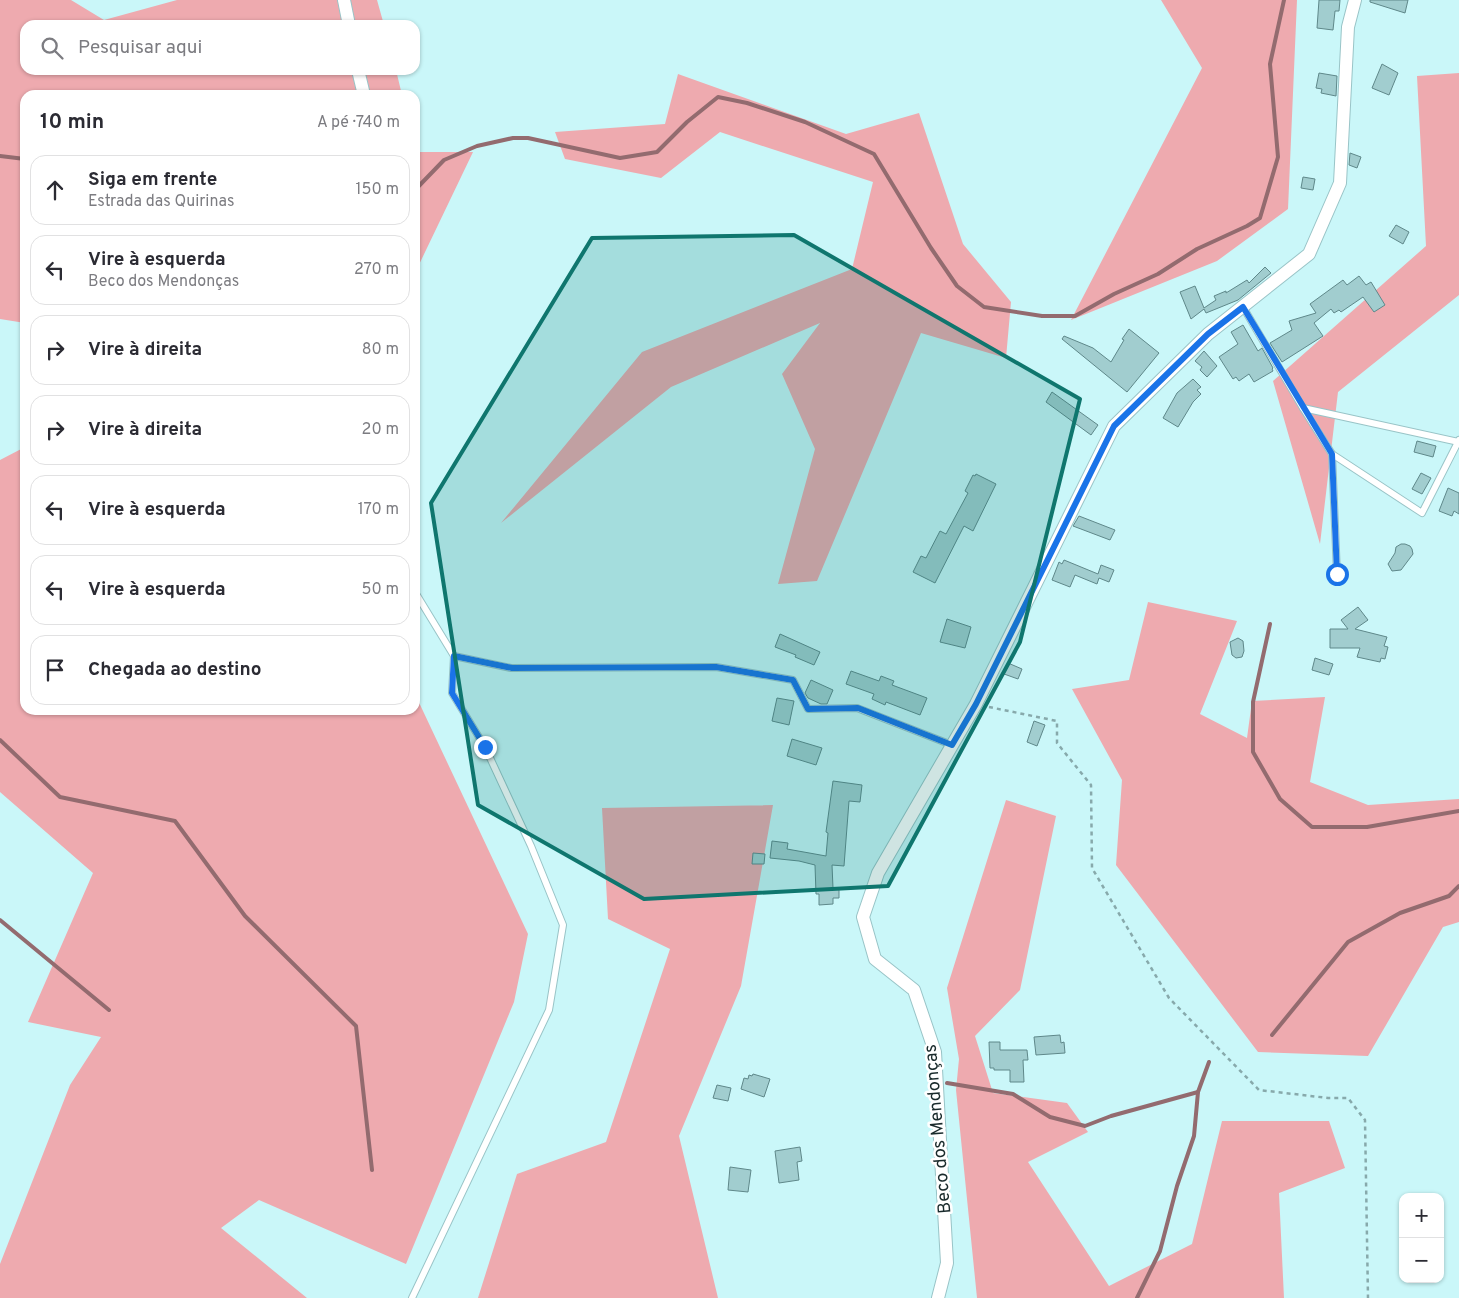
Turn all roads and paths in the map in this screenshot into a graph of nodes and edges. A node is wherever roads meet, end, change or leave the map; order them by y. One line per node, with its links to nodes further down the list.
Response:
1 (344, 0): 3 (street)
2 (1355, 0): 6 (street, Beco dos Mendonças)
3 (348, 20)
4 (359, 75): 5 (street)
5 (363, 90)
6 (1243, 307): 7 (lane); 13 (street, Beco dos Mendonças)
7 (1304, 408): 8 (lane); 9 (lane)
8 (1459, 441): 9 (lane)
9 (1332, 454): 10 (lane)
10 (1337, 574)
11 (420, 600): 12 (lane)
12 (454, 656): 14 (lane); 15 (lane)
13 (976, 704): 14 (street, Beco dos Mendonças); 17 (path)
14 (952, 745): 16 (street, Beco dos Mendonças)
15 (412, 1298)
16 (938, 1298)
17 (1368, 1298)

